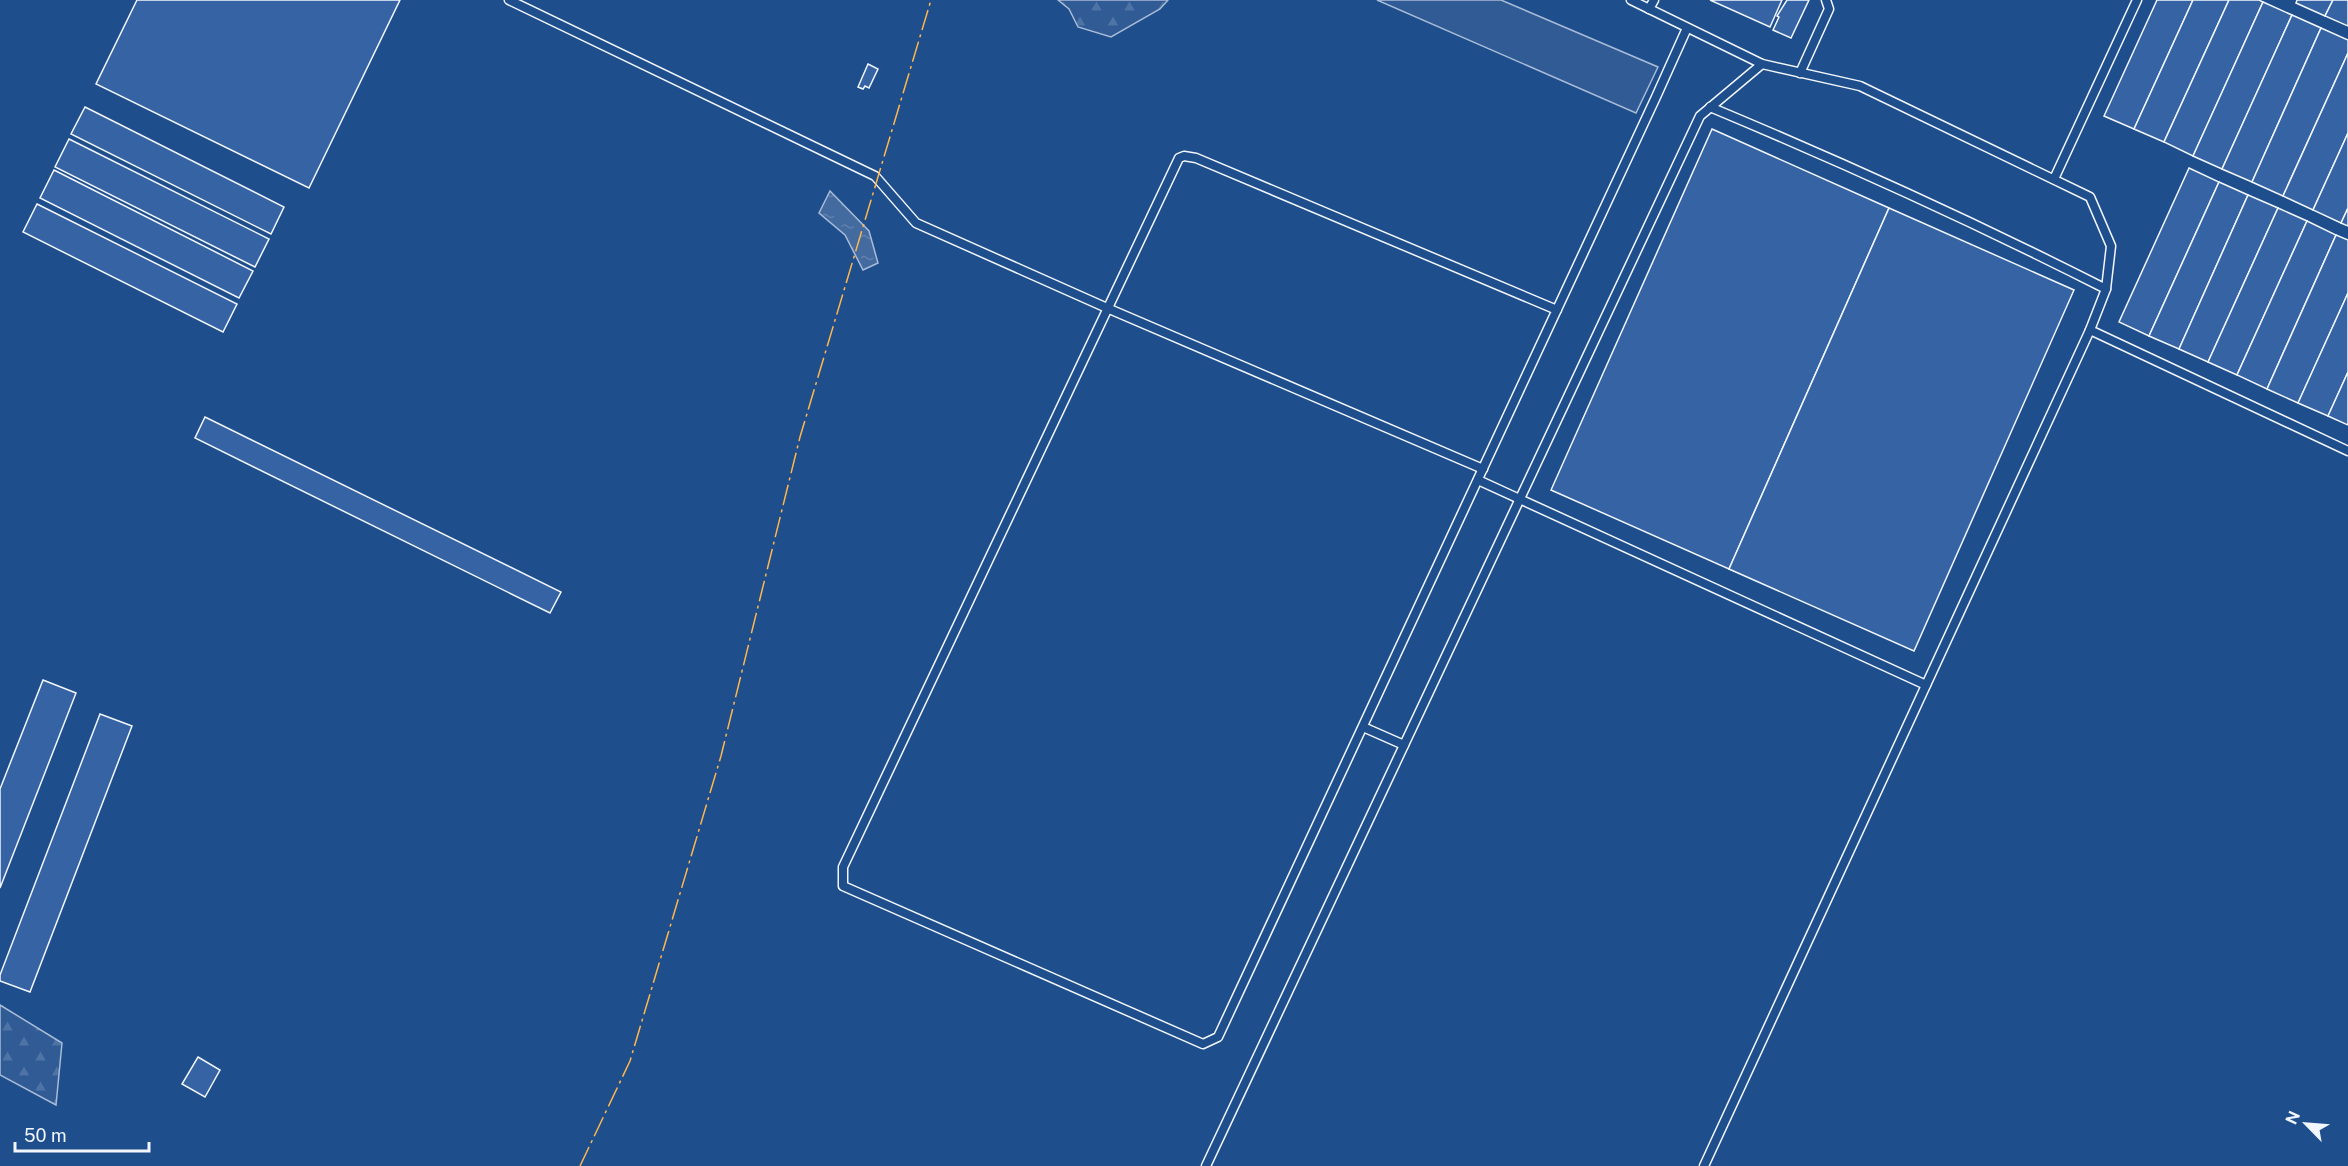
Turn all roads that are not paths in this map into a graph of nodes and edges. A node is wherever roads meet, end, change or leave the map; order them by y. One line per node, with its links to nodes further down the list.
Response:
1 (508, 0): 13 (lane)
2 (1631, 0): 6 (lane)
3 (1654, 0): 6 (lane)
4 (1826, 0): 9 (lane)
5 (2137, 0): 11 (lane)
6 (1649, 9): 7 (lane)
7 (1687, 28): 8 (lane); 14 (lane)
8 (1762, 64): 9 (lane); 10 (lane)
9 (1800, 73): 11 (lane)
10 (1710, 107): 12 (lane); 19 (lane)
11 (2054, 179): 12 (lane)
12 (2106, 290): 15 (lane)
13 (1107, 308): 14 (lane); 17 (lane); 21 (lane)
14 (1557, 310): 17 (lane)
15 (2090, 330): 16 (lane); 20 (lane)
16 (2348, 451)
17 (1483, 469): 18 (lane)
18 (1478, 480): 19 (lane); 21 (lane)
19 (1521, 498): 20 (lane); 22 (lane)
20 (1926, 685): 24 (lane)
21 (1363, 727): 22 (lane)
22 (1404, 745): 23 (lane)
23 (1206, 1166)
24 (1704, 1166)

